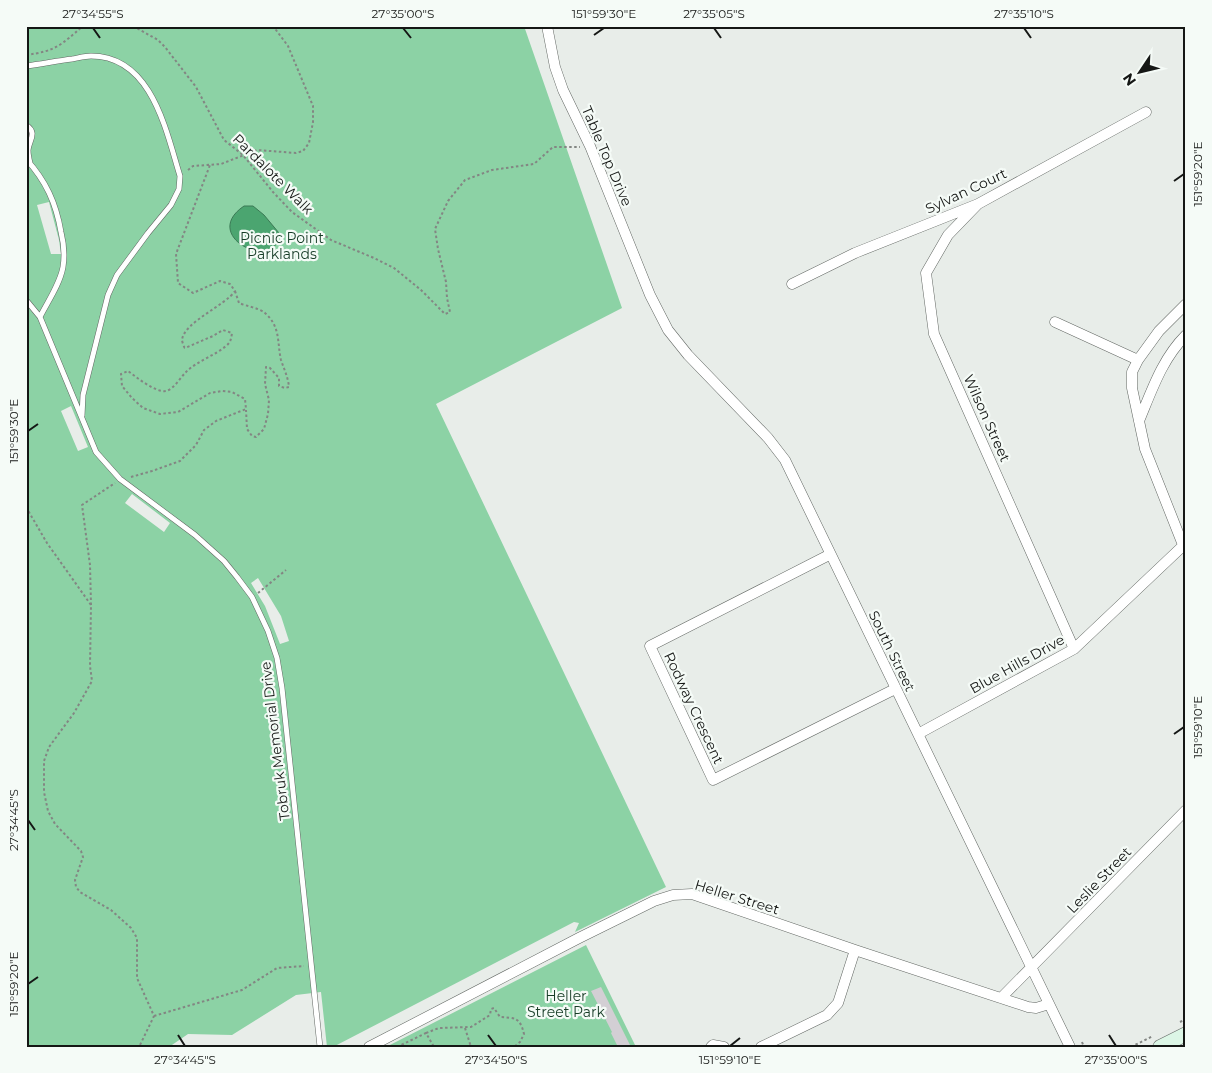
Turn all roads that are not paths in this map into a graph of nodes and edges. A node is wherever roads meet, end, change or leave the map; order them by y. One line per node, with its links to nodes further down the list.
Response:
1 (548, 26): 8 (street, Table Top Drive)
2 (26, 66): 15 (lane, Tobruk Memorial Drive)
3 (1146, 112): 6 (street, Sylvan Court)
4 (26, 124): 5 (lane)
5 (28, 161): 11 (lane)
6 (978, 204): 7 (street, Sylvan Court); 19 (street, Wilson Street)
7 (792, 284)
8 (650, 295): 18 (street, South Street)
9 (26, 300): 11 (lane, Tobruk Memorial Drive)
10 (1186, 304): 14 (street)
11 (40, 317): 15 (lane, Tobruk Memorial Drive)
12 (1055, 322): 14 (street)
13 (1186, 335): 16 (street)
14 (1138, 360): 16 (street)
15 (82, 419): 28 (lane, Tobruk Memorial Drive)
16 (1139, 421): 17 (street)
17 (1185, 546): 19 (street, Blue Hills Drive)
18 (829, 554): 20 (street, South Street); 20 (street, Rodway Crescent)
19 (1074, 649): 21 (street, Blue Hills Drive)
20 (895, 689): 21 (street, South Street)
21 (918, 734): 24 (street, South Street)
22 (1186, 810): 24 (street, Leslie Street)
23 (855, 950): 25 (street, Heller Street); 29 (street, Heller Street); 32 (street)
24 (1031, 968): 25 (street); 26 (street, South Street)
25 (1001, 998): 26 (street, Heller Street)
26 (1049, 1004): 33 (street, South Street)
27 (1186, 1034): 34 (street)
28 (320, 1047)
29 (369, 1047)
30 (711, 1047): 31 (street)
31 (724, 1047)
32 (761, 1047)
33 (1070, 1047)
34 (1160, 1047)

